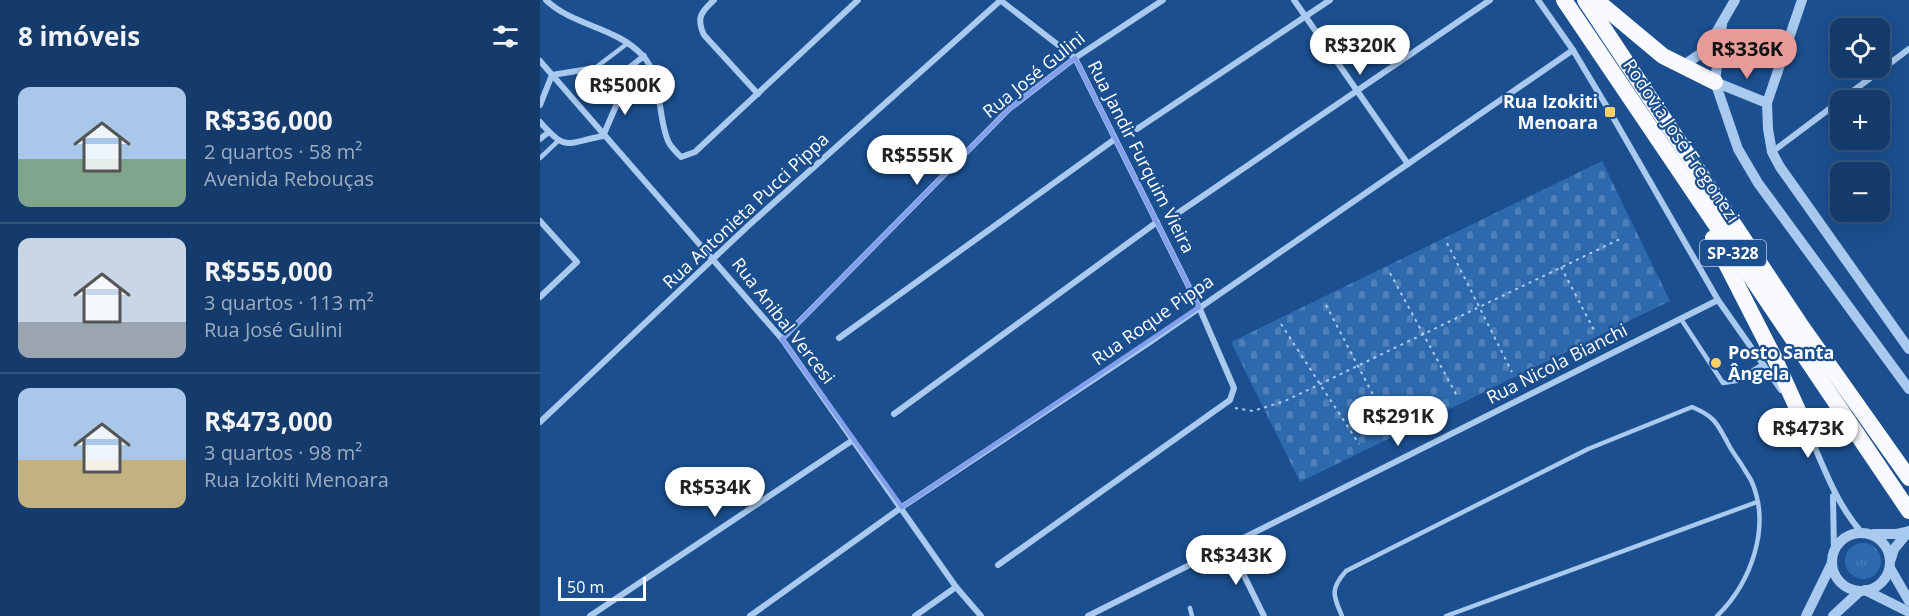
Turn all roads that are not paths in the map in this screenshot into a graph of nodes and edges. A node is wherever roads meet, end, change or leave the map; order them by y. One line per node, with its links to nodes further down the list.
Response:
1 (546, 0): 17 (street)
2 (714, 0): 32 (street)
3 (858, 0): 32 (street)
4 (1001, 0): 21 (street, Rua Jandir Furquim Vieira); 50 (street, Rua Antonieta Pucci Pippa)
5 (1163, 0): 21 (street, Rua José Gulini)
6 (1294, 0): 15 (street)
7 (1330, 0): 15 (street)
8 (1490, 0): 30 (street)
9 (1538, 0): 19 (street)
10 (1564, 0): 46 (highway, Rodovia José Fregonezi / SP-328)
11 (1585, 0): 64 (highway, Rodovia José Fregonezi / SP-328)
12 (1596, 0): 24 (highway)
13 (1735, 0): 16 (street)
14 (1803, 0): 33 (street)
15 (1305, 17): 30 (street); 37 (street)
16 (1722, 25): 24 (street); 28 (street)
17 (628, 43): 20 (street); 25 (lane)
18 (1909, 49): 29 (street)
19 (1573, 50): 45 (street, Rua Roque Pippa); 52 (street)
20 (644, 56): 23 (street); 27 (street)
21 (1075, 58): 40 (street, Rua Jandir Furquim Vieira); 56 (street, Rua José Gulini)
22 (540, 61): 26 (street, Rua Anibal Vercesi)
23 (649, 67): 31 (street); 32 (street)
24 (1681, 67): 28 (highway)
25 (595, 68): 26 (street); 27 (street)
26 (552, 75): 34 (street); 39 (street, Rua Anibal Vercesi)
27 (611, 82): 31 (street)
28 (1715, 82): 33 (street); 59 (street)
29 (1855, 90)
30 (1356, 91): 45 (street); 47 (street)
31 (618, 92): 39 (street)
32 (758, 94)
33 (1767, 103): 43 (street)
34 (540, 105)
35 (1830, 109): 43 (street)
36 (540, 122): 38 (street)
37 (1137, 129)
38 (549, 132): 41 (street); 42 (street)
39 (603, 136): 42 (street); 50 (street, Rua Anibal Vercesi)
40 (1115, 139): 49 (street, Rua Jandir Furquim Vieira); 55 (street)
41 (540, 140)
42 (557, 142): 44 (lane)
43 (1773, 152): 57 (street)
44 (540, 158)
45 (1408, 164): 53 (street, Rua Roque Pippa)
46 (1684, 181): 61 (highway); 68 (highway, Rodovia José Fregonezi / SP-328)
47 (1178, 213)
48 (540, 221): 51 (street)
49 (1157, 222): 53 (street, Rua Jandir Furquim Vieira); 60 (street)
50 (715, 258): 56 (street, Rua Anibal Vercesi); 62 (street, Rua Antonieta Pucci Pippa)
51 (540, 297)
52 (1718, 300): 54 (street, Rua Nicola Bianchi); 58 (street)
53 (1199, 307): 67 (street, Rua Roque Pippa); 74 (street, Rua Jandir Furquim Vieira)
54 (1681, 319): 58 (lane); 71 (street, Rua Nicola Bianchi)
55 (839, 338)
56 (782, 339): 63 (street, Rua Anibal Vercesi)
57 (1909, 349)
58 (1763, 364): 61 (street)
59 (1909, 389)
60 (894, 414)
61 (1801, 417): 65 (street)
62 (540, 422)
63 (853, 440): 67 (street, Rua Anibal Vercesi); 80 (street)
64 (1909, 478)
65 (1833, 492): 70 (street); 72 (street)
66 (1757, 502): 87 (lane); 88 (lane); 89 (lane)
67 (902, 507): 75 (street, Rua Anibal Vercesi); 81 (street, Rua Roque Pippa)
68 (1907, 508)
69 (1909, 531): 70 (street); 73 (street)
70 (1865, 533): 72 (street); 73 (street)
71 (1229, 545): 84 (street, Rua Nicola Bianchi); 86 (street)
72 (1833, 557): 76 (street); 90 (street)
73 (1890, 564): 76 (street); 77 (street)
74 (998, 565)
75 (956, 587): 82 (street); 83 (street, Rua Anibal Vercesi)
76 (1863, 590): 79 (street); 91 (street)
77 (1909, 601)
78 (1190, 608): 85 (lane)
79 (1909, 612)
80 (590, 616)
81 (750, 616)
82 (915, 616)
83 (981, 616)
84 (1088, 616)
85 (1192, 616)
86 (1264, 616)
87 (1342, 616)
88 (1446, 616)
89 (1717, 616)
90 (1806, 616)
91 (1833, 616)

